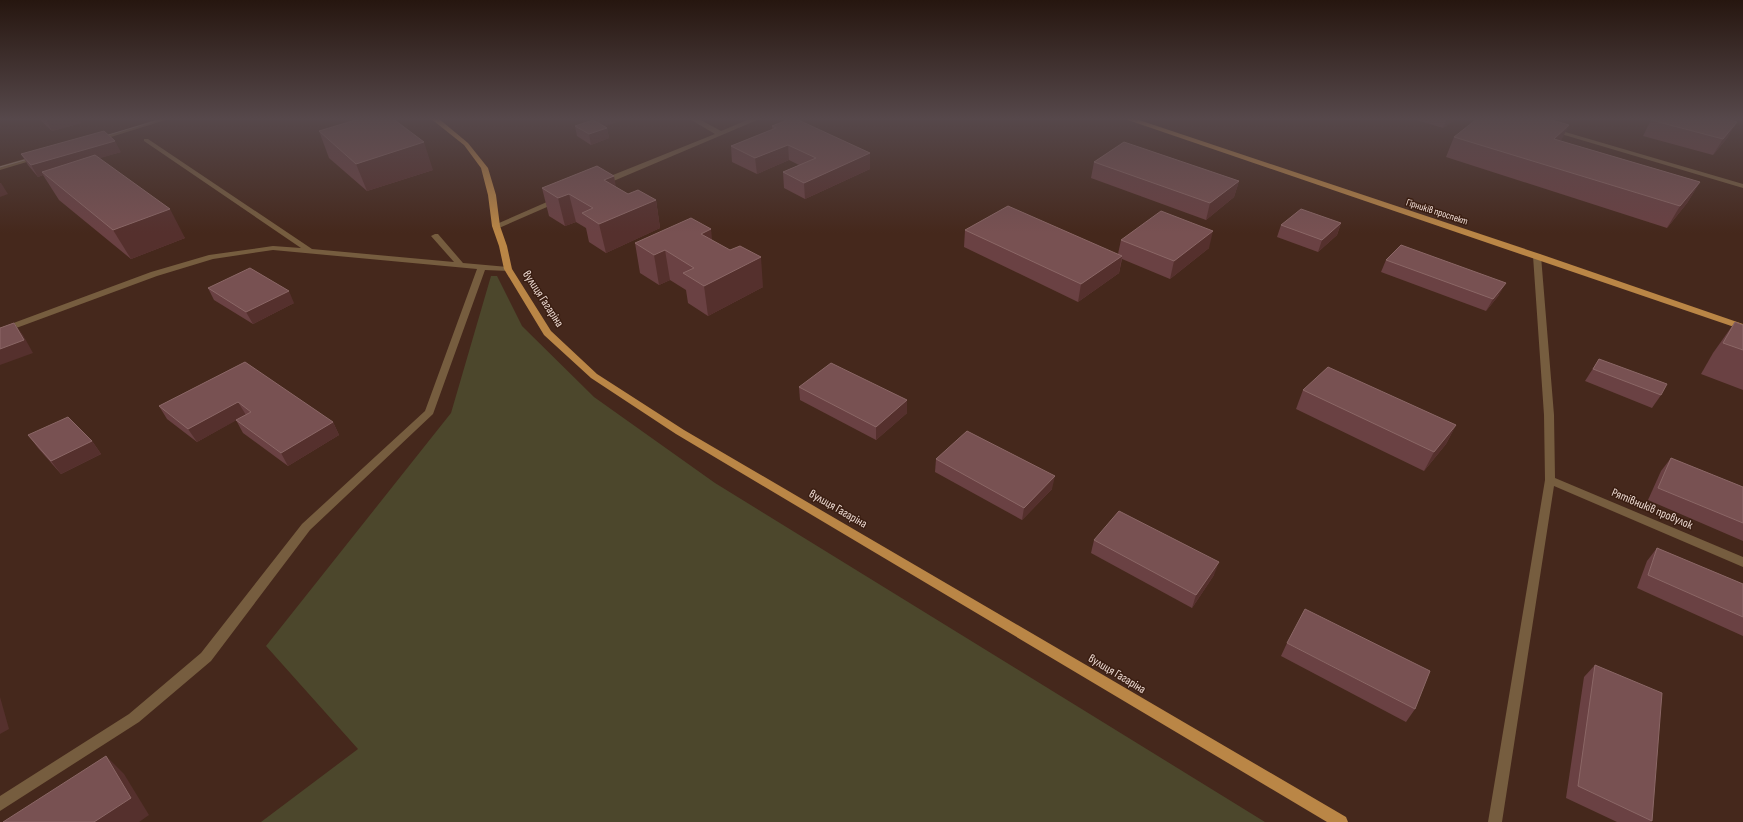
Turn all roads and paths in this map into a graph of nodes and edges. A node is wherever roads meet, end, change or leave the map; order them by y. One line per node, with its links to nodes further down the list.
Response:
1 (39, 156): 7 (street)
2 (170, 156): 13 (street)
3 (475, 156): 11 (main road, вулиця Гагаріна)
4 (666, 156): 9 (street)
5 (1239, 156): 14 (main road, Гірників проспект)
6 (1643, 156): 8 (street)
7 (0, 168)
8 (1743, 186)
9 (590, 187)
10 (568, 196): 11 (street)
11 (496, 226): 17 (main road, вулиця Гагаріна)
12 (435, 236): 15 (street)
13 (311, 252): 15 (street); 19 (street)
14 (1536, 256): 18 (main road, Гірників проспект); 20 (street)
15 (461, 265): 16 (street)
16 (482, 267): 17 (street); 22 (street)
17 (508, 269): 23 (main road, вулиця Гагаріна)
18 (1743, 327)
19 (0, 331)
20 (1550, 480): 21 (street, Рятівників провулок); 24 (street)
21 (1743, 562)
22 (0, 804)
23 (1341, 822)
24 (1495, 822)

